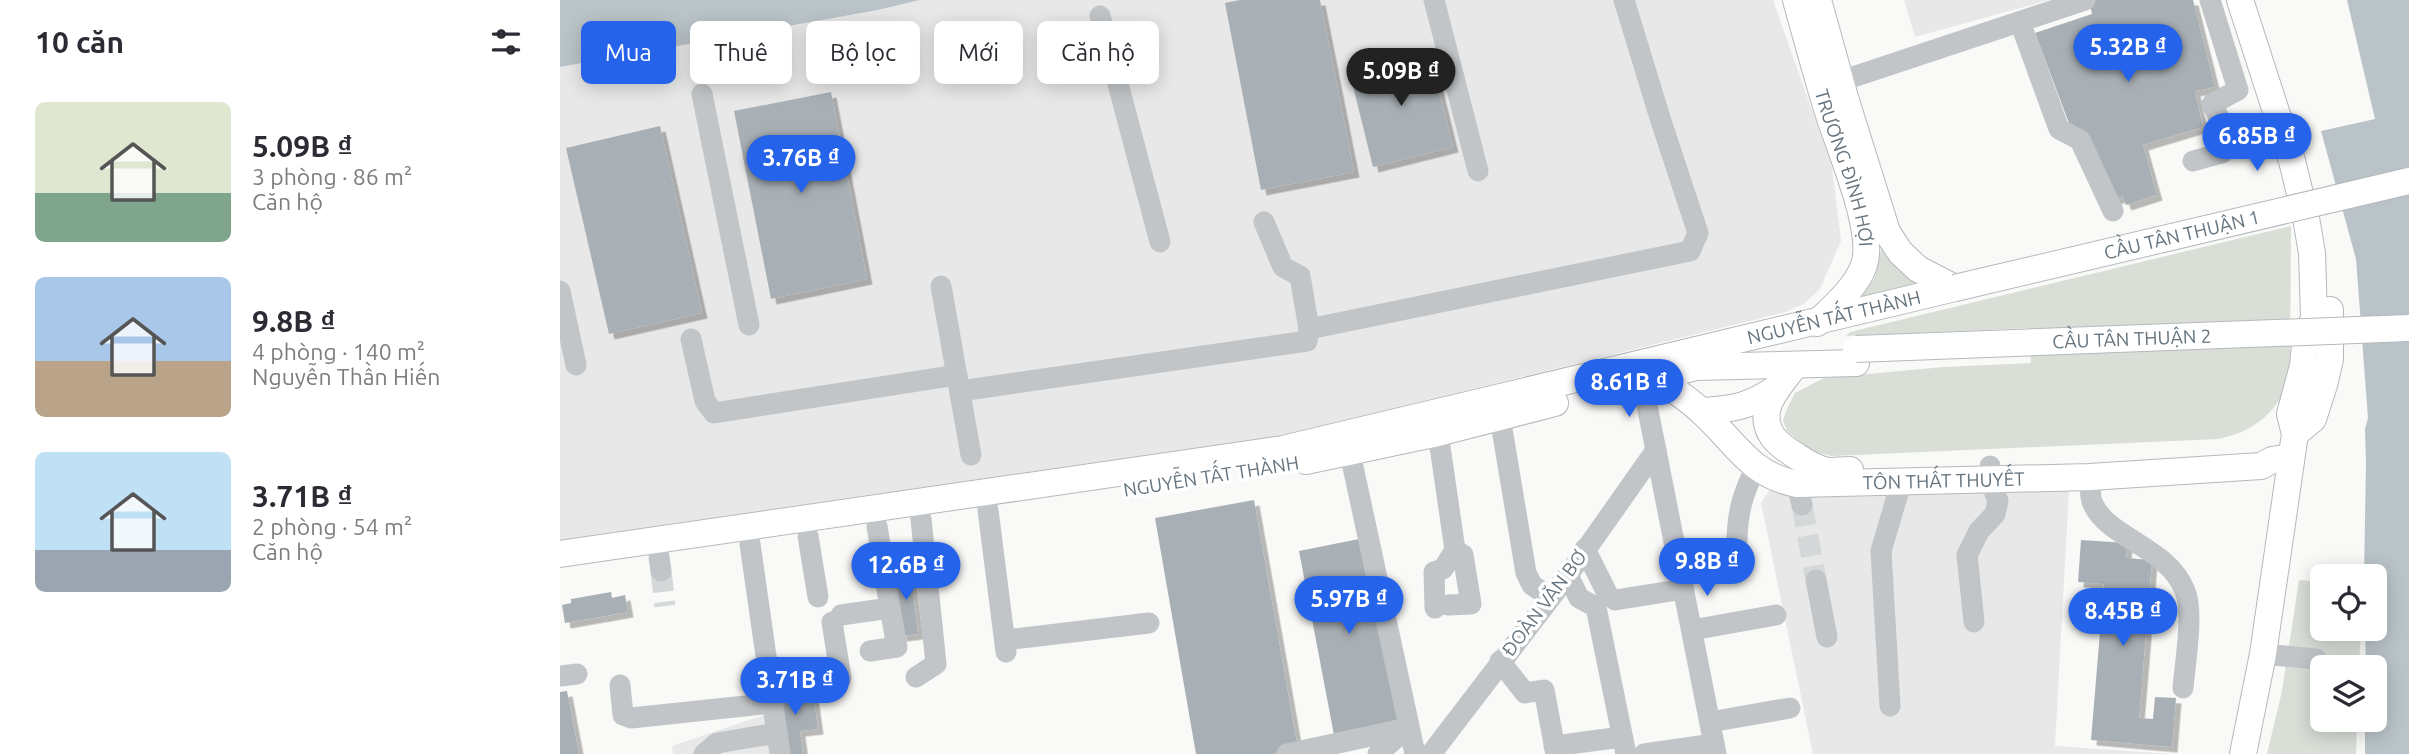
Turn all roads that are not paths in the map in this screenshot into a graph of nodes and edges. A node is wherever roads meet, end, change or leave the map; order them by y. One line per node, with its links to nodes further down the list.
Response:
1 (1434, 0): 16 (street)
2 (1624, 0): 27 (street)
3 (1796, 0): 12 (main road, TRƯƠNG ĐÌNH HỢI)
4 (1818, 0): 12 (main road, TRƯƠNG ĐÌNH HỢI)
5 (2085, 0): 11 (street)
6 (2210, 0): 15 (street)
7 (2227, 0): 14 (main road)
8 (2240, 0): 14 (main road)
9 (2253, 0): 40 (main road)
10 (1100, 16): 20 (street)
11 (2020, 22): 12 (street); 18 (street)
12 (1828, 76): 22 (main road, TRƯƠNG ĐÌNH HỢI); 24 (main road, TRƯƠNG ĐÌNH HỢI)
13 (702, 94): 25 (street)
14 (2274, 127): 40 (main road)
15 (2193, 161)
16 (1478, 171)
17 (2409, 181): 22 (main road, CẦU TÂN THUẬN 1, bridge)
18 (2113, 211)
19 (1264, 222): 27 (street)
20 (1160, 242)
21 (941, 286): 35 (street)
22 (1955, 288): 24 (main road, NGUYỄN TẤT THÀNH)
23 (560, 291): 32 (street)
24 (1816, 323): 30 (main road, NGUYỄN TẤT THÀNH)
25 (749, 325)
26 (2409, 328): 31 (main road, CẦU TÂN THUẬN 2, bridge)
27 (1310, 329): 35 (street)
28 (691, 339): 35 (street)
29 (2409, 342): 31 (main road, CẦU TÂN THUẬN 2)
30 (1712, 348): 31 (main road, NGUYỄN TẤT THÀNH); 55 (main road, NGUYỄN TẤT THÀNH)
31 (1856, 356): 33 (main road, NGUYỄN TẤT THÀNH)
32 (576, 365)
33 (1787, 376): 34 (main road, NGUYỄN TẤT THÀNH); 36 (main road); 44 (main road, TÔN THẤT THUYẾT)
34 (1648, 379): 36 (main road, TÔN THẤT THUYẾT); 37 (main road, NGUYỄN TẤT THÀNH); 39 (street)
35 (958, 383): 42 (street)
36 (1702, 411): 43 (main road, TÔN THẤT THUYẾT)
37 (1500, 417): 38 (main road, NGUYỄN TẤT THÀNH); 61 (street)
38 (1438, 433): 41 (main road, NGUYỄN TẤT THÀNH); 53 (street)
39 (1656, 450): 54 (street, ĐOÀN VĂN BƠ); 59 (street)
40 (2286, 450): 44 (main road, TÔN THẤT THUYẾT); 45 (main road, TÔN THẤT THUYẾT); 69 (main road)
41 (1350, 453): 47 (main road, NGUYỄN TẤT THÀNH); 79 (street)
42 (971, 454)
43 (1756, 468): 46 (main road, TÔN THẤT THUYẾT); 51 (street)
44 (1990, 473): 45 (main road, TÔN THẤT THUYẾT); 46 (main road, TÔN THẤT THUYẾT); 64 (street)
45 (2090, 477): 74 (street)
46 (1901, 483): 76 (street)
47 (988, 509): 48 (main road, NGUYỄN TẤT THÀNH); 65 (street)
48 (921, 519): 49 (main road, NGUYỄN TẤT THÀNH); 72 (street)
49 (877, 526): 50 (main road, NGUYỄN TẤT THÀNH); 62 (street)
50 (808, 536): 52 (main road, NGUYỄN TẤT THÀNH); 60 (street)
51 (1737, 541)
52 (750, 544): 56 (main road, NGUYỄN TẤT THÀNH); 75 (street)
53 (1455, 550): 53 (street)
54 (1585, 550): 57 (street, ĐOÀN VĂN BƠ); 59 (street)
55 (560, 554)
56 (560, 571)
57 (1568, 575): 61 (street, ĐOÀN VĂN BƠ); 81 (street)
58 (1816, 580): 67 (street)
59 (1684, 589): 66 (street)
60 (818, 597)
61 (1550, 597): 71 (street, ĐOÀN VĂN BƠ)
62 (890, 608): 68 (street); 75 (street)
63 (1776, 615): 66 (street)
64 (1974, 622)
65 (1149, 623)
66 (1692, 630): 78 (street)
67 (1826, 637)
68 (870, 651)
69 (2263, 654): 70 (street); 89 (main road)
70 (2310, 658)
71 (1500, 661): 83 (street); 84 (street, ĐOÀN VĂN BƠ)
72 (916, 677)
73 (620, 685): 75 (street)
74 (2183, 688)
75 (773, 694): 80 (street)
76 (1890, 706)
77 (1790, 708): 78 (street)
78 (1710, 722): 82 (street)
79 (1408, 728): 84 (street); 86 (street); 87 (street)
80 (779, 743): 85 (street)
81 (1624, 746): 83 (street)
82 (1715, 749): 88 (street)
83 (1555, 750)
84 (1428, 753)
85 (704, 754)
86 (1287, 754)
87 (1378, 754)
88 (1644, 754)
89 (2243, 754)

